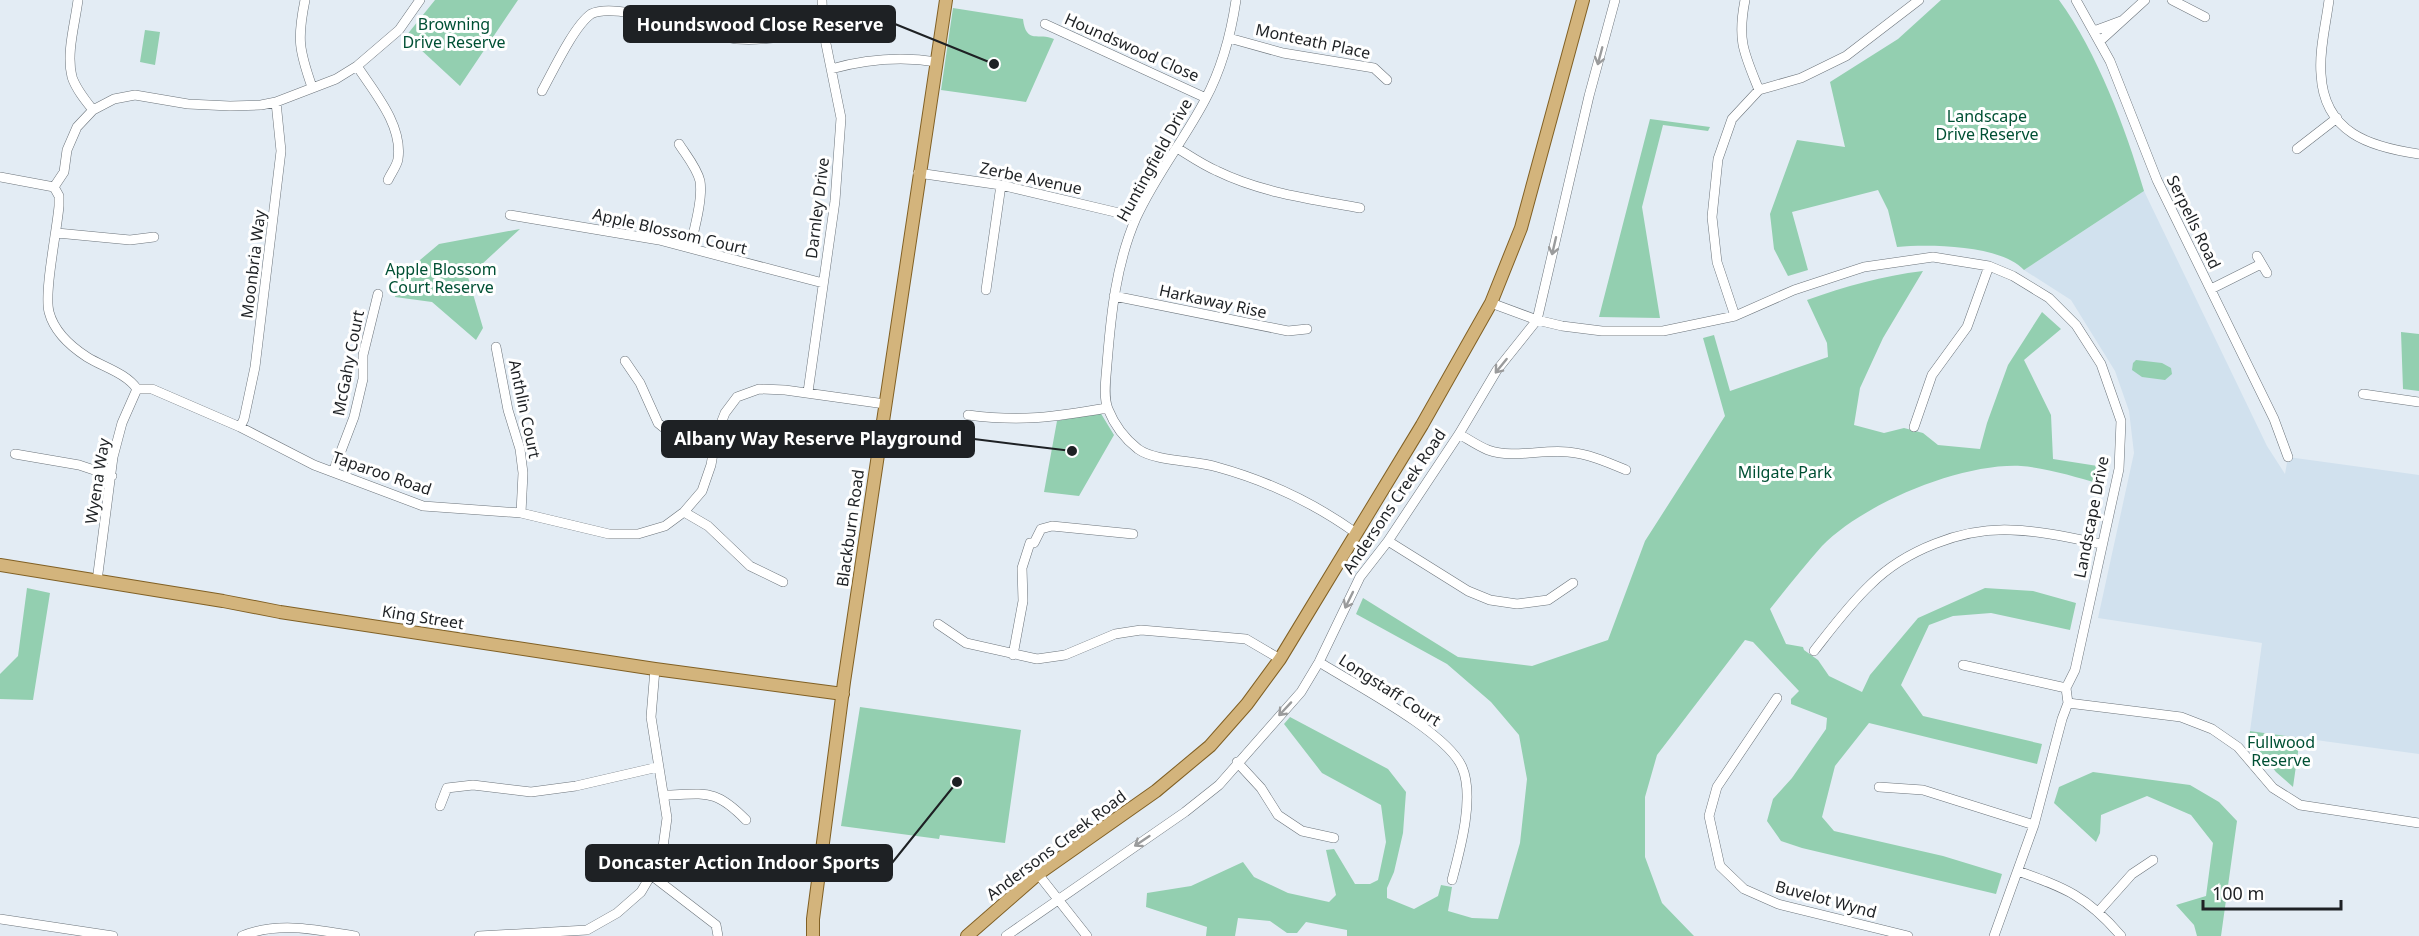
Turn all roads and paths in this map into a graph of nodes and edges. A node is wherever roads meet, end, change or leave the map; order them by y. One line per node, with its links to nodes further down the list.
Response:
1 (78, 0): 33 (street)
2 (305, 0): 28 (street)
3 (420, 0): 25 (street)
4 (822, 0): 20 (street, Darnley Drive)
5 (946, 0): 24 (main road, Blackburn Road)
6 (1236, 0): 22 (street, Huntingfield Drive)
7 (1583, 0): 57 (main road, Andersons Creek Road)
8 (1615, 0): 59 (street, Andersons Creek Road, one-way to 59)
9 (1745, 0): 29 (street)
10 (1901, 0): 16 (street)
11 (1919, 0): 16 (street)
12 (2076, 0): 21 (street, Serpells Road)
13 (2145, 0): 18 (street)
14 (2172, 0): 17 (street)
15 (2329, 0): 34 (street)
16 (1907, 8): 29 (street)
17 (2205, 17)
18 (2123, 21): 21 (street); 23 (street)
19 (1045, 24): 31 (street, Houndswood Close)
20 (823, 29): 26 (street, Darnley Drive); 30 (street)
21 (2094, 31): 23 (street, Serpells Road)
22 (1229, 38): 27 (street, Monteath Place); 31 (street, Huntingfield Drive)
23 (2100, 41): 53 (street, Serpells Road)
24 (937, 62): 26 (street); 39 (main road, Blackburn Road)
25 (357, 66): 28 (street); 41 (street)
26 (831, 69): 52 (street, Darnley Drive)
27 (1387, 80)
28 (312, 87): 32 (street)
29 (1759, 90): 58 (street)
30 (542, 91)
31 (1206, 98): 36 (street, Huntingfield Drive)
32 (276, 102): 33 (street); 70 (street, Moonbria Way)
33 (93, 110): 43 (street)
34 (2337, 118): 37 (street); 38 (street)
35 (679, 144): 49 (street)
36 (1177, 148): 44 (street); 46 (street, Huntingfield Drive)
37 (2297, 150)
38 (2419, 154)
39 (918, 173): 42 (street, Zerbe Avenue); 67 (main road, Blackburn Road)
40 (0, 177): 43 (street)
41 (388, 180)
42 (1001, 185): 46 (street, Zerbe Avenue); 54 (street)
43 (54, 187): 47 (street, Taparoo Road)
44 (1360, 208)
45 (510, 215): 49 (street, Apple Blossom Court)
46 (1136, 217): 56 (street, Huntingfield Drive)
47 (57, 233): 48 (street); 63 (street, Taparoo Road)
48 (154, 237)
49 (690, 248): 52 (street, Apple Blossom Court)
50 (1989, 266): 58 (street, Landscape Drive); 71 (street); 84 (street, Landscape Drive)
51 (2267, 273): 53 (street)
52 (823, 283): 64 (street, Darnley Drive)
53 (2211, 289): 75 (street, Serpells Road)
54 (986, 290)
55 (378, 294): 77 (street, McGahy Court)
56 (1114, 296): 60 (street, Harkaway Rise); 68 (street, Huntingfield Drive)
57 (1491, 303): 59 (street, Landscape Drive); 81 (main road, Andersons Creek Road)
58 (1735, 316): 59 (street, Landscape Drive)
59 (1537, 320): 72 (street, Andersons Creek Road, one-way to 72)
60 (1307, 329)
61 (496, 347): 80 (street, Anthlin Court)
62 (625, 361): 73 (street)
63 (137, 389): 70 (street, Taparoo Road); 78 (street, Wyena Way)
64 (808, 392): 67 (street, Taparoo Road); 73 (street, Taparoo Road)
65 (2363, 394): 66 (street)
66 (2419, 402)
67 (885, 404): 97 (main road, Blackburn Road)
68 (1107, 408): 69 (street); 81 (street, Huntingfield Drive)
69 (968, 415)
70 (240, 427): 77 (street, Taparoo Road)
71 (1914, 427)
72 (1459, 434): 76 (street); 83 (street, Andersons Creek Road)
73 (715, 444): 79 (street, Taparoo Road)
74 (15, 454): 78 (street)
75 (2288, 457)
76 (1626, 470)
77 (333, 472): 80 (street, Taparoo Road)
78 (112, 476): 86 (street, Wyena Way)
79 (684, 512): 80 (street, Taparoo Road); 87 (street)
80 (521, 513)
81 (1356, 533): 92 (main road, Andersons Creek Road)
82 (1133, 534): 91 (street)
83 (1388, 541): 88 (street); 93 (street, Andersons Creek Road, one-way to 93)
84 (2102, 544): 90 (street); 96 (street, Landscape Drive)
85 (0, 566): 86 (main road, King Street)
86 (97, 581): 95 (main road, King Street)
87 (783, 582)
88 (1573, 583)
89 (938, 624): 91 (street)
90 (1814, 651)
91 (1013, 655): 92 (street)
92 (1280, 659): 111 (main road, Andersons Creek Road)
93 (1319, 662): 100 (street, Andersons Creek Road, one-way to 100); 113 (street, Longstaff Court)
94 (1963, 665): 96 (street)
95 (655, 669): 97 (main road, King Street); 101 (street)
96 (2066, 688): 99 (street, Landscape Drive)
97 (843, 694): 117 (main road, Blackburn Road)
98 (1777, 698): 129 (street, Buvelot Wynd)
99 (2068, 703): 106 (street); 107 (street, Landscape Drive)
100 (1237, 762): 108 (street); 114 (street, Andersons Creek Road, one-way to 114)
101 (658, 766): 103 (street); 104 (street)
102 (1879, 787): 107 (street)
103 (664, 795): 105 (street); 112 (street)
104 (440, 806)
105 (746, 820)
106 (2419, 824)
107 (2034, 825): 110 (street, Landscape Drive)
108 (1334, 838)
109 (2153, 860): 115 (street)
110 (2018, 871): 115 (street); 130 (street, Landscape Drive)
111 (1038, 874): 114 (street); 126 (main road, Andersons Creek Road)
112 (651, 875): 118 (street); 123 (street)
113 (1452, 880)
114 (1056, 900): 127 (street, Andersons Creek Road); 128 (street)
115 (2099, 911): 131 (street)
116 (0, 919): 119 (street)
117 (813, 920): 124 (main road, Blackburn Road); 125 (main road, Blackburn Road)
118 (497, 935): 122 (street)
119 (113, 936)
120 (242, 936): 121 (street)
121 (355, 936)
122 (478, 936)
123 (718, 936)
124 (807, 936)
125 (813, 936)
126 (967, 936)
127 (1006, 936)
128 (1087, 936)
129 (1908, 936)
130 (1994, 936)
131 (2121, 936)

